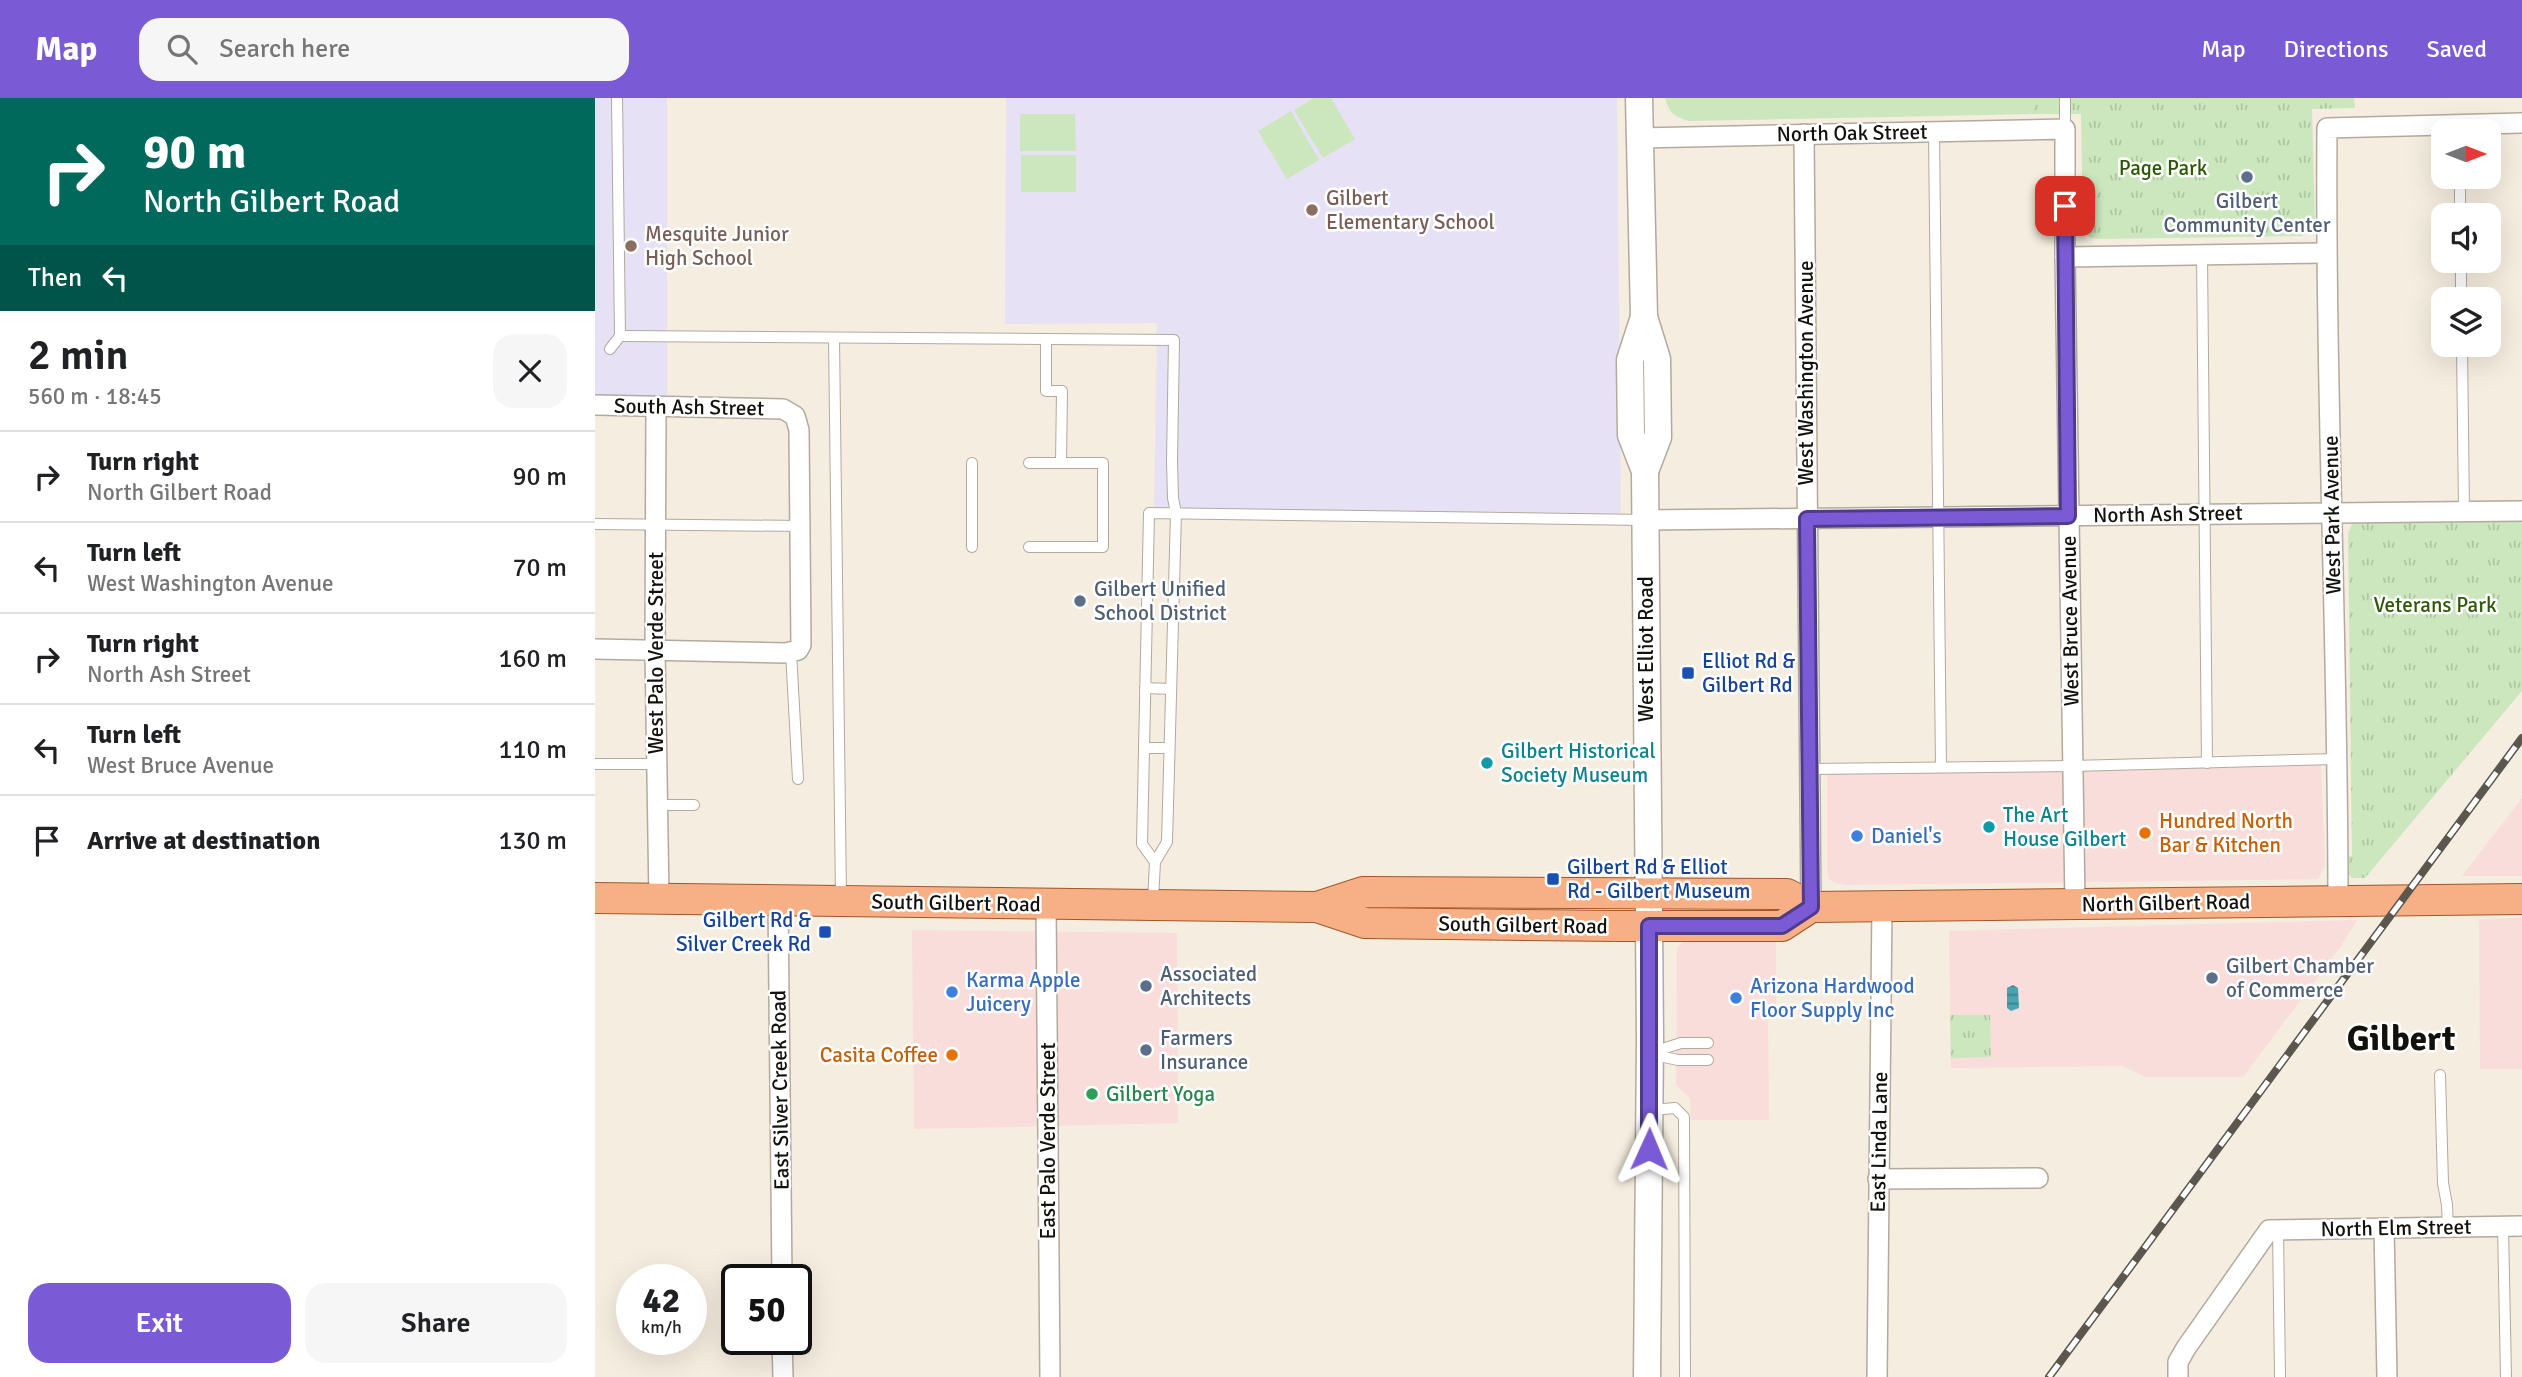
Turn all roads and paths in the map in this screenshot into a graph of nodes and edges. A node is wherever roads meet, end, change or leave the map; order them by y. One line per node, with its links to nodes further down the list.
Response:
1 (617, 98): 14 (lane)
2 (1639, 98): 10 (main road, West Elliot Road)
3 (2065, 98): 7 (lane)
4 (2522, 123): 5 (street)
5 (2501, 125)
6 (2431, 128): 11 (street, West Park Avenue)
7 (2065, 129): 8 (street, North Oak Street); 13 (street, West Bruce Avenue)
8 (1934, 132): 9 (street, North Oak Street); 30 (lane)
9 (1804, 134): 10 (street, North Oak Street); 31 (street, West Washington Avenue)
10 (1639, 138): 32 (main road, West Elliot Road)
11 (2326, 253): 12 (street); 27 (street, West Park Avenue)
12 (2201, 255): 13 (street); 28 (lane)
13 (2064, 257): 29 (street, West Bruce Avenue)
14 (619, 336): 15 (lane); 17 (lane)
15 (834, 338): 16 (lane); 61 (lane)
16 (1046, 339): 23 (lane); 26 (lane)
17 (610, 349)
18 (2462, 357): 24 (lane)
19 (595, 405): 20 (street, South Ash Street)
20 (656, 407): 34 (street, West Palo Verde Street); 35 (street, South Ash Street)
21 (972, 463): 36 (lane)
22 (1029, 463): 23 (lane)
23 (1061, 463): 37 (lane)
24 (2464, 511): 25 (street, North Ash Street); 27 (street, North Ash Street)
25 (2522, 511)
26 (1176, 513): 32 (lane); 41 (lane); 42 (lane)
27 (2332, 513): 28 (street, North Ash Street); 45 (street, West Park Avenue)
28 (2204, 514): 29 (street, North Ash Street); 46 (lane)
29 (2068, 516): 30 (street, North Ash Street); 49 (street, West Bruce Avenue)
30 (1938, 517): 31 (street, North Ash Street); 50 (lane)
31 (1807, 519): 32 (street, North Ash Street); 51 (street, West Washington Avenue)
32 (1645, 520): 67 (main road, West Elliot Road)
33 (595, 524): 34 (lane)
34 (656, 524): 35 (lane); 40 (street, West Palo Verde Street)
35 (801, 526): 38 (street)
36 (972, 547)
37 (1029, 547)
38 (796, 648): 40 (street); 52 (lane)
39 (595, 649): 40 (street)
40 (655, 651): 48 (street, West Palo Verde Street)
41 (1145, 688): 42 (lane); 43 (lane)
42 (1171, 689): 44 (lane)
43 (1144, 748): 44 (lane); 55 (lane)
44 (1169, 748): 55 (lane)
45 (2336, 759): 46 (lane); 60 (street, West Park Avenue)
46 (2207, 763): 49 (lane)
47 (595, 764): 48 (lane)
48 (657, 764): 53 (street, West Palo Verde Street)
49 (2073, 766): 50 (lane); 63 (street, West Bruce Avenue)
50 (1941, 767): 51 (lane)
51 (1810, 769): 66 (street, West Washington Avenue)
52 (798, 779)
53 (657, 805): 54 (lane); 57 (street, West Palo Verde Street)
54 (694, 805)
55 (1155, 862): 64 (lane)
56 (595, 898): 57 (main road, South Gilbert Road)
57 (659, 899): 59 (main road, South Gilbert Road)
58 (2522, 899): 60 (main road, North Gilbert Road)
59 (778, 901): 61 (main road, South Gilbert Road); 79 (street, East Silver Creek Road)
60 (2338, 901): 63 (main road, North Gilbert Road)
61 (841, 902): 62 (main road, South Gilbert Road)
62 (1046, 904): 64 (main road, South Gilbert Road); 82 (street, East Palo Verde Street)
63 (2075, 904): 65 (main road, North Gilbert Road)
64 (1153, 905): 67 (main road, South Gilbert Road)
65 (1882, 906): 66 (main road, North Gilbert Road); 74 (street, East Linda Lane)
66 (1811, 907): 67 (main road, North Gilbert Road)
67 (1649, 911): 69 (main road, West Elliot Road)
68 (1707, 1043): 69 (lane)
69 (1650, 1054): 70 (lane); 72 (main road, West Elliot Road)
70 (1707, 1060)
71 (2440, 1075): 76 (lane)
72 (1650, 1110): 83 (main road, West Elliot Road); 84 (lane)
73 (2038, 1178): 74 (street)
74 (1878, 1180): 85 (street, East Linda Lane)
75 (2513, 1226): 76 (street, North Elm Street); 89 (lane)
76 (2448, 1227): 77 (street, North Elm Street)
77 (2384, 1228): 78 (street, North Elm Street); 88 (street)
78 (2273, 1230): 86 (street); 87 (lane)
79 (782, 1264)
80 (782, 1355): 81 (street)
81 (783, 1377)
82 (1050, 1377)
83 (1647, 1377)
84 (1685, 1377)
85 (1877, 1377)
86 (2178, 1377)
87 (2280, 1377)
88 (2387, 1377)
89 (2506, 1377)

